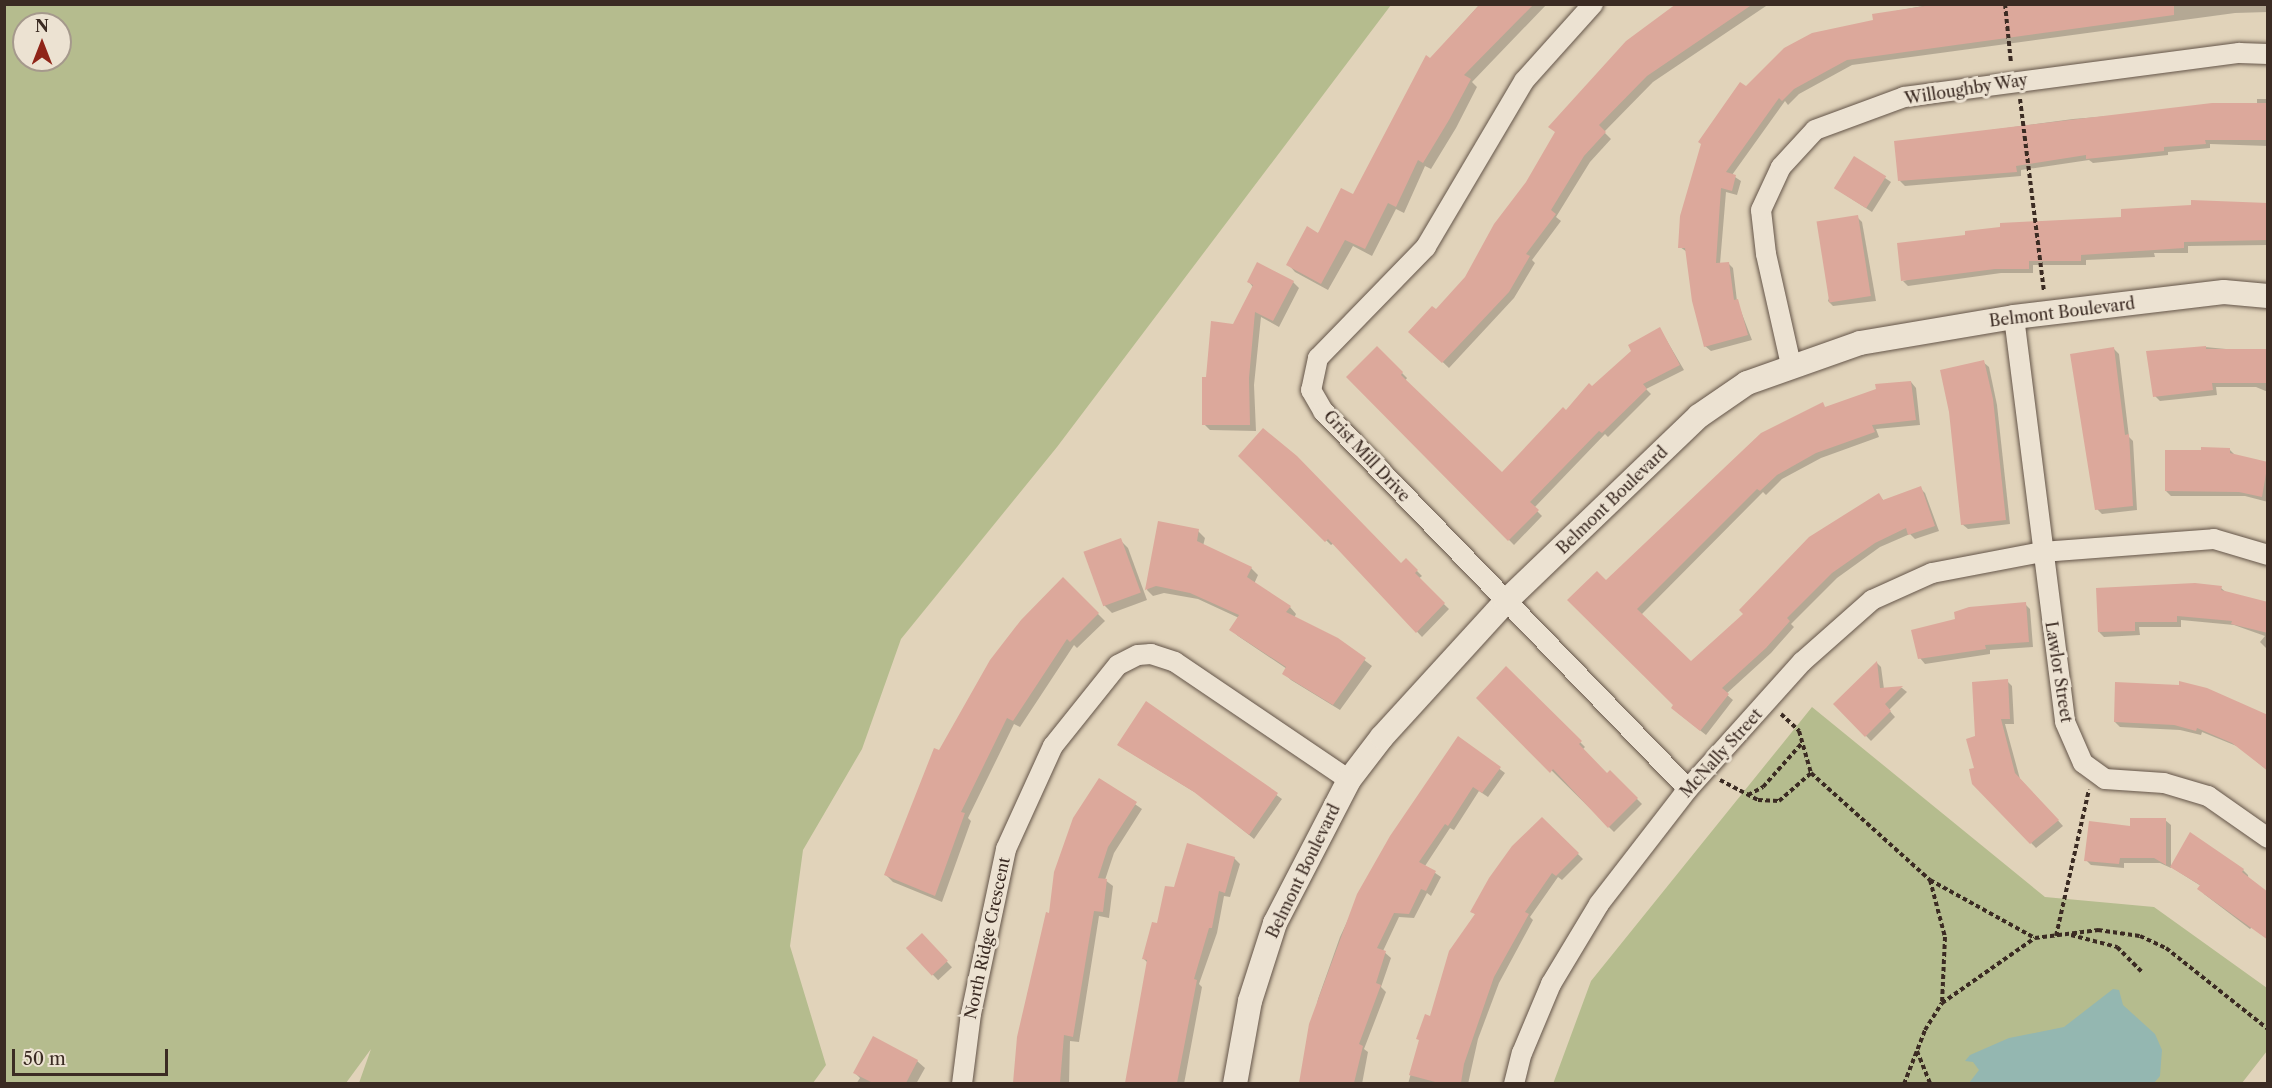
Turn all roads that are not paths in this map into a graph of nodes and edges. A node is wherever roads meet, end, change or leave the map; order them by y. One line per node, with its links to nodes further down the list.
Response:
1 (1593, 4): 8 (street, Grist Mill Drive)
2 (2268, 54): 5 (street, Willoughby Way)
3 (2268, 296): 4 (street, Belmont Boulevard)
4 (2013, 317): 5 (street, Belmont Boulevard); 6 (street, Lawlor Street)
5 (1791, 364): 8 (street, Belmont Boulevard)
6 (2042, 552): 7 (street); 10 (street, McNally Street); 11 (street, Lawlor Street)
7 (2268, 555)
8 (1506, 601): 9 (street, Belmont Boulevard); 10 (street, Grist Mill Drive)
9 (1349, 780): 12 (street, North Ridge Crescent); 13 (street, Belmont Boulevard)
10 (1688, 789): 14 (street, McNally Street)
11 (2268, 838)
12 (962, 1083)
13 (1235, 1083)
14 (1514, 1083)

